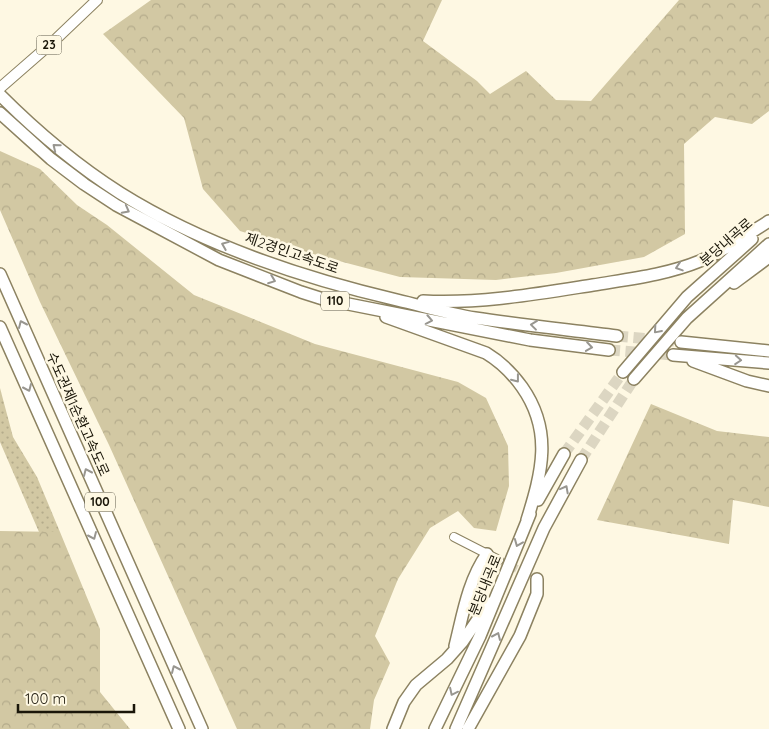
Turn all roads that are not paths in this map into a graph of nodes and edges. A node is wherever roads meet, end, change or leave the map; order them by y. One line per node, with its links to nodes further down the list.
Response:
1 (97, 0): 2 (main road, 23)
2 (0, 88)
3 (0, 95): 9 (highway, 제2경인고속도로 / 110, one-way to 3)
4 (0, 113): 10 (highway, 110, one-way to 10)
5 (769, 223): 9 (highway, one-way to 9); 17 (highway, 분당내곡로, one-way to 17)
6 (769, 244): 11 (highway, 분당내곡로)
7 (769, 257): 11 (highway)
8 (0, 274): 30 (highway, 수도권제1순환고속도로 / 100, one-way to 8)
9 (371, 294): 13 (highway, 제2경인고속도로 / 110, one-way to 9)
10 (346, 303): 15 (highway, 110, one-way to 15); 22 (highway, one-way to 22)
11 (687, 318): 18 (highway, 분당내곡로)
12 (0, 327): 29 (highway, 100, one-way to 29)
13 (617, 336)
14 (681, 342): 16 (highway)
15 (609, 350)
16 (769, 354): 19 (highway, one-way to 16)
17 (623, 372)
18 (634, 379)
19 (769, 386)
20 (564, 454): 22 (highway, 분당내곡로)
21 (581, 460): 33 (highway, one-way to 21)
22 (527, 520): 27 (highway, 분당내곡로, one-way to 27)
23 (454, 537): 24 (street)
24 (487, 554): 25 (street); 28 (highway)
25 (499, 560)
26 (537, 579): 34 (highway)
27 (499, 590): 28 (highway); 32 (highway, 분당내곡로, one-way to 32)
28 (453, 651): 31 (highway)
29 (179, 729)
30 (202, 729)
31 (393, 729)
32 (435, 729)
33 (456, 729)
34 (468, 729)

